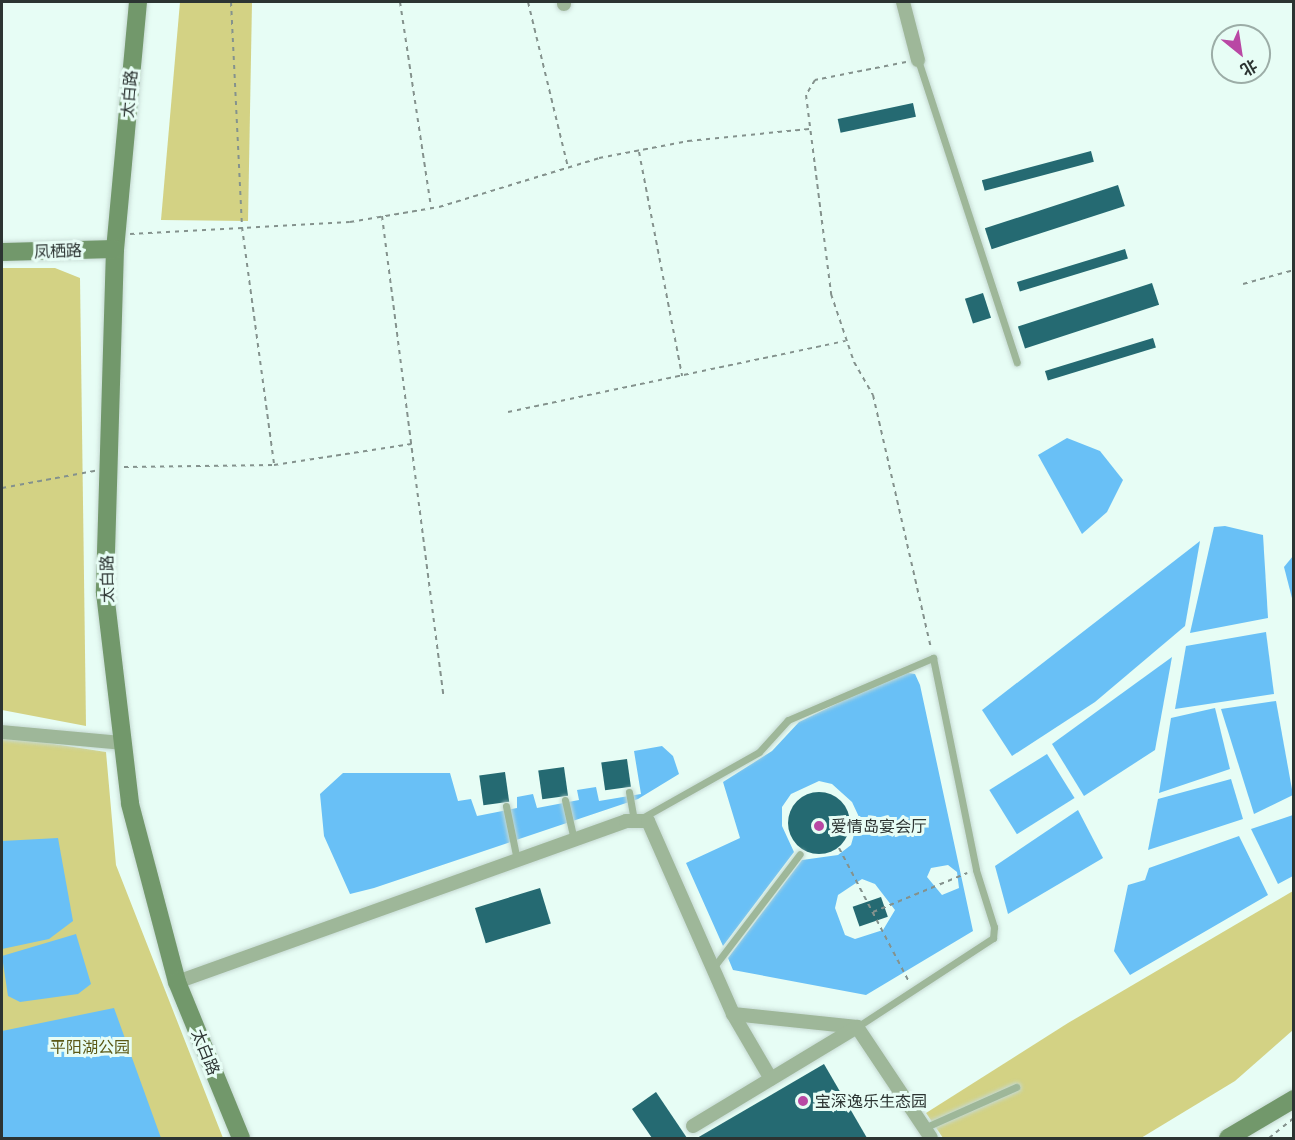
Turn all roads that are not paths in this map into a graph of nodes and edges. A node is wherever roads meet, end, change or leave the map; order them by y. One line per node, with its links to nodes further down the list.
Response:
1 (138, 2): 4 (main road, 太白路)
2 (903, 2): 3 (street)
3 (918, 60): 6 (lane)
4 (116, 243): 5 (main road, 凤栖路); 8 (main road, 太白路)
5 (2, 252)
6 (1017, 362)
7 (2, 732): 8 (street)
8 (123, 743): 17 (main road, 太白路)
9 (629, 792): 12 (lane)
10 (565, 800): 13 (lane)
11 (506, 806): 15 (lane)
12 (636, 821): 13 (street); 16 (street); 19 (lane)
13 (574, 840): 15 (street)
14 (800, 854): 16 (lane)
15 (517, 860): 17 (street)
16 (713, 968): 18 (street)
17 (177, 982): 25 (main road, 太白路)
18 (733, 1014): 19 (street); 20 (street)
19 (857, 1028): 20 (street); 24 (street)
20 (771, 1079): 23 (street)
21 (1016, 1087): 24 (lane)
22 (1293, 1099): 26 (main road)
23 (693, 1126)
24 (927, 1133)
25 (241, 1138)
26 (1228, 1138)

